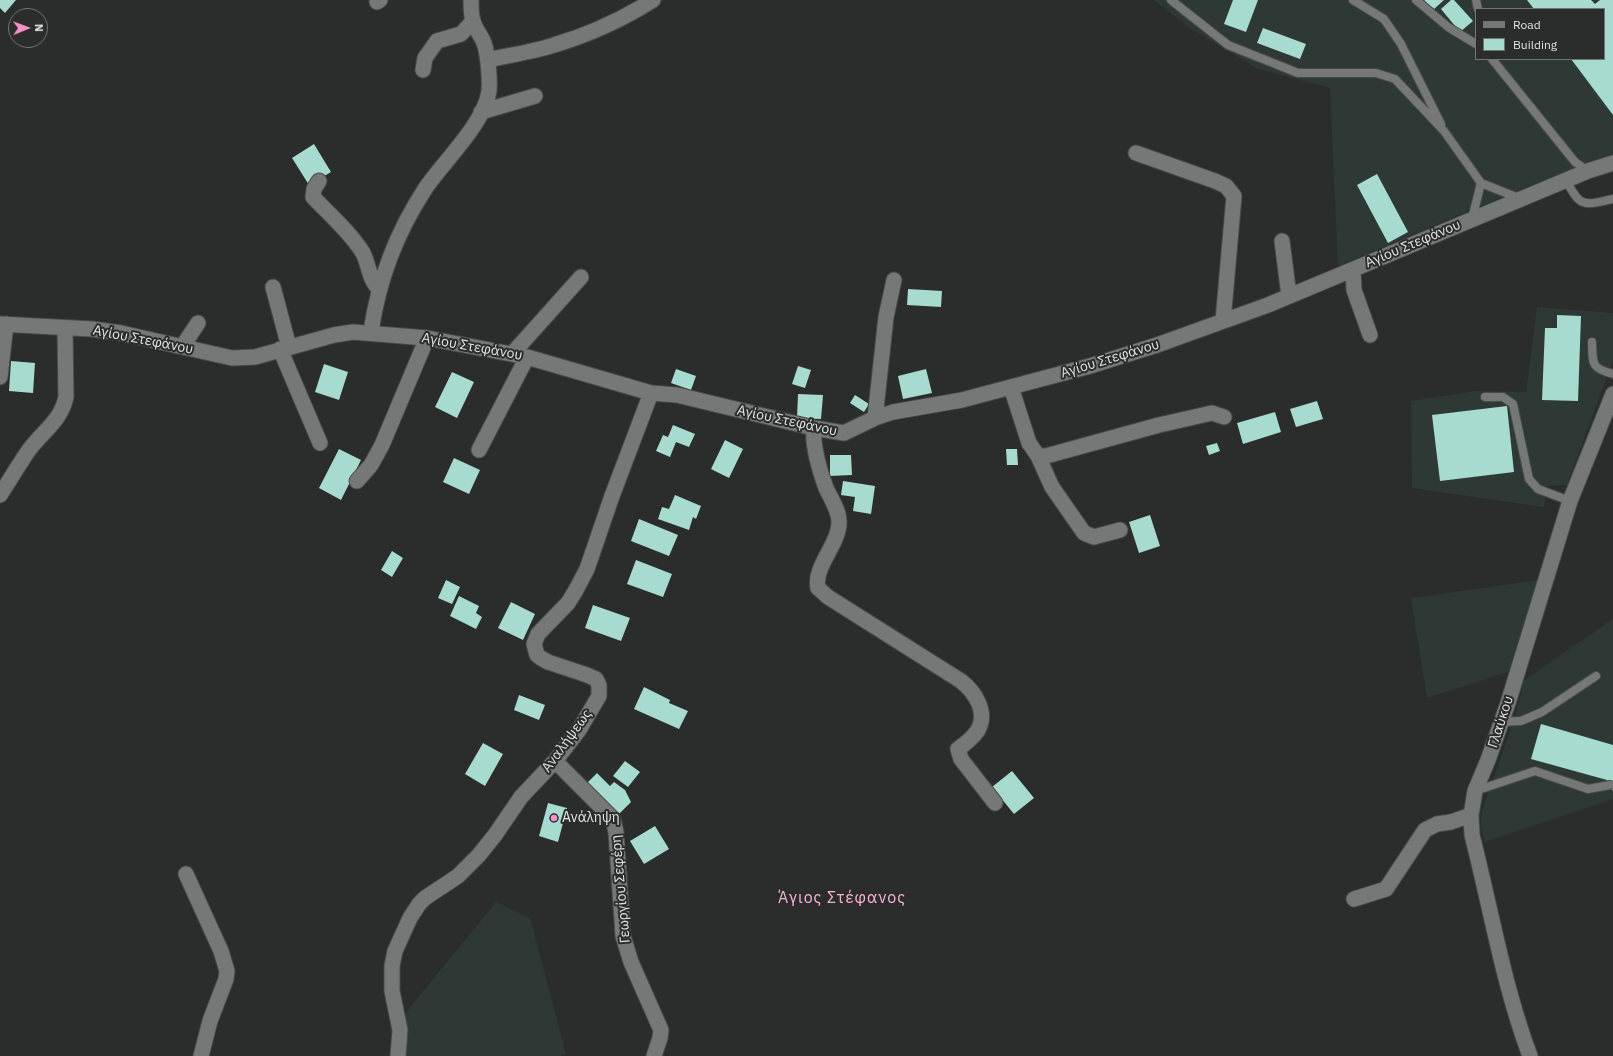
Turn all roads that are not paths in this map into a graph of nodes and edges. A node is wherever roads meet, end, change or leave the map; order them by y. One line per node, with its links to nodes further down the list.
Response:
1 (471, 0): 6 (street)
2 (653, 0): 8 (street)
3 (1171, 0): 13 (lane)
4 (1353, 0): 13 (lane)
5 (1416, 0): 7 (lane)
6 (473, 21): 8 (street); 10 (street)
7 (1475, 43)
8 (488, 60): 12 (street)
9 (1493, 60): 16 (lane)
10 (423, 70)
11 (535, 96): 12 (street)
12 (481, 112): 28 (street)
13 (1444, 131): 19 (lane)
14 (1136, 153): 30 (street)
15 (1613, 163): 16 (street, Αγίου Στεφάνου)
16 (1588, 171): 17 (street, Αγίου Στεφάνου)
17 (1566, 180): 20 (street, Αγίου Στεφάνου); 21 (lane)
18 (319, 181): 28 (street)
19 (1481, 183): 20 (lane); 22 (lane)
20 (1521, 199): 22 (street, Αγίου Στεφάνου)
21 (1613, 199)
22 (1472, 219): 24 (street, Αγίου Στεφάνου)
23 (1282, 241): 29 (street)
24 (1353, 270): 29 (street, Αγίου Στεφάνου); 35 (street)
25 (581, 277): 40 (street)
26 (894, 280): 49 (street)
27 (273, 287): 39 (street)
28 (380, 289): 34 (street)
29 (1289, 296): 30 (street, Αγίου Στεφάνου)
30 (1223, 321): 44 (street, Αγίου Στεφάνου)
31 (198, 323): 38 (street)
32 (3, 324): 33 (street, Αγίου Στεφάνου); 43 (street)
33 (65, 328): 38 (street, Αγίου Στεφάνου); 55 (street)
34 (371, 332): 36 (street, Αγίου Στεφάνου); 39 (street, Αγίου Στεφάνου)
35 (1370, 335)
36 (426, 338): 40 (street, Αγίου Στεφάνου); 54 (street)
37 (1592, 342): 42 (lane)
38 (184, 347): 39 (street, Αγίου Στεφάνου)
39 (285, 348): 51 (street)
40 (512, 354): 41 (street, Αγίου Στεφάνου)
41 (527, 357): 45 (street, Αγίου Στεφάνου); 52 (street)
42 (1613, 374)
43 (0, 377)
44 (1011, 386): 49 (street, Αγίου Στεφάνου); 53 (street)
45 (651, 393): 50 (street, Αγίου Στεφάνου); 60 (street, Αναλήψεως)
46 (1613, 394): 56 (street, Γλαύκου)
47 (1485, 397): 56 (lane)
48 (1224, 417): 53 (street)
49 (876, 418): 50 (street, Αγίου Στεφάνου)
50 (814, 428): 63 (street)
51 (320, 442)
52 (480, 450)
53 (1038, 456): 57 (street)
54 (357, 481)
55 (0, 495)
56 (1570, 501): 59 (street, Γλαύκου)
57 (1120, 530)
58 (1596, 676): 59 (lane)
59 (1501, 722): 62 (street, Γλαύκου)
60 (555, 761): 68 (street, Αναλήψεως); 69 (street, Γεωργίου Σεφέρη)
61 (1610, 785): 62 (lane)
62 (1475, 791): 64 (street, Γλαύκου)
63 (995, 803)
64 (1471, 815): 66 (street); 70 (street, Γλαύκου)
65 (186, 874): 67 (street)
66 (1354, 899)
67 (201, 1056)
68 (398, 1056)
69 (654, 1056)
70 (1530, 1056)

